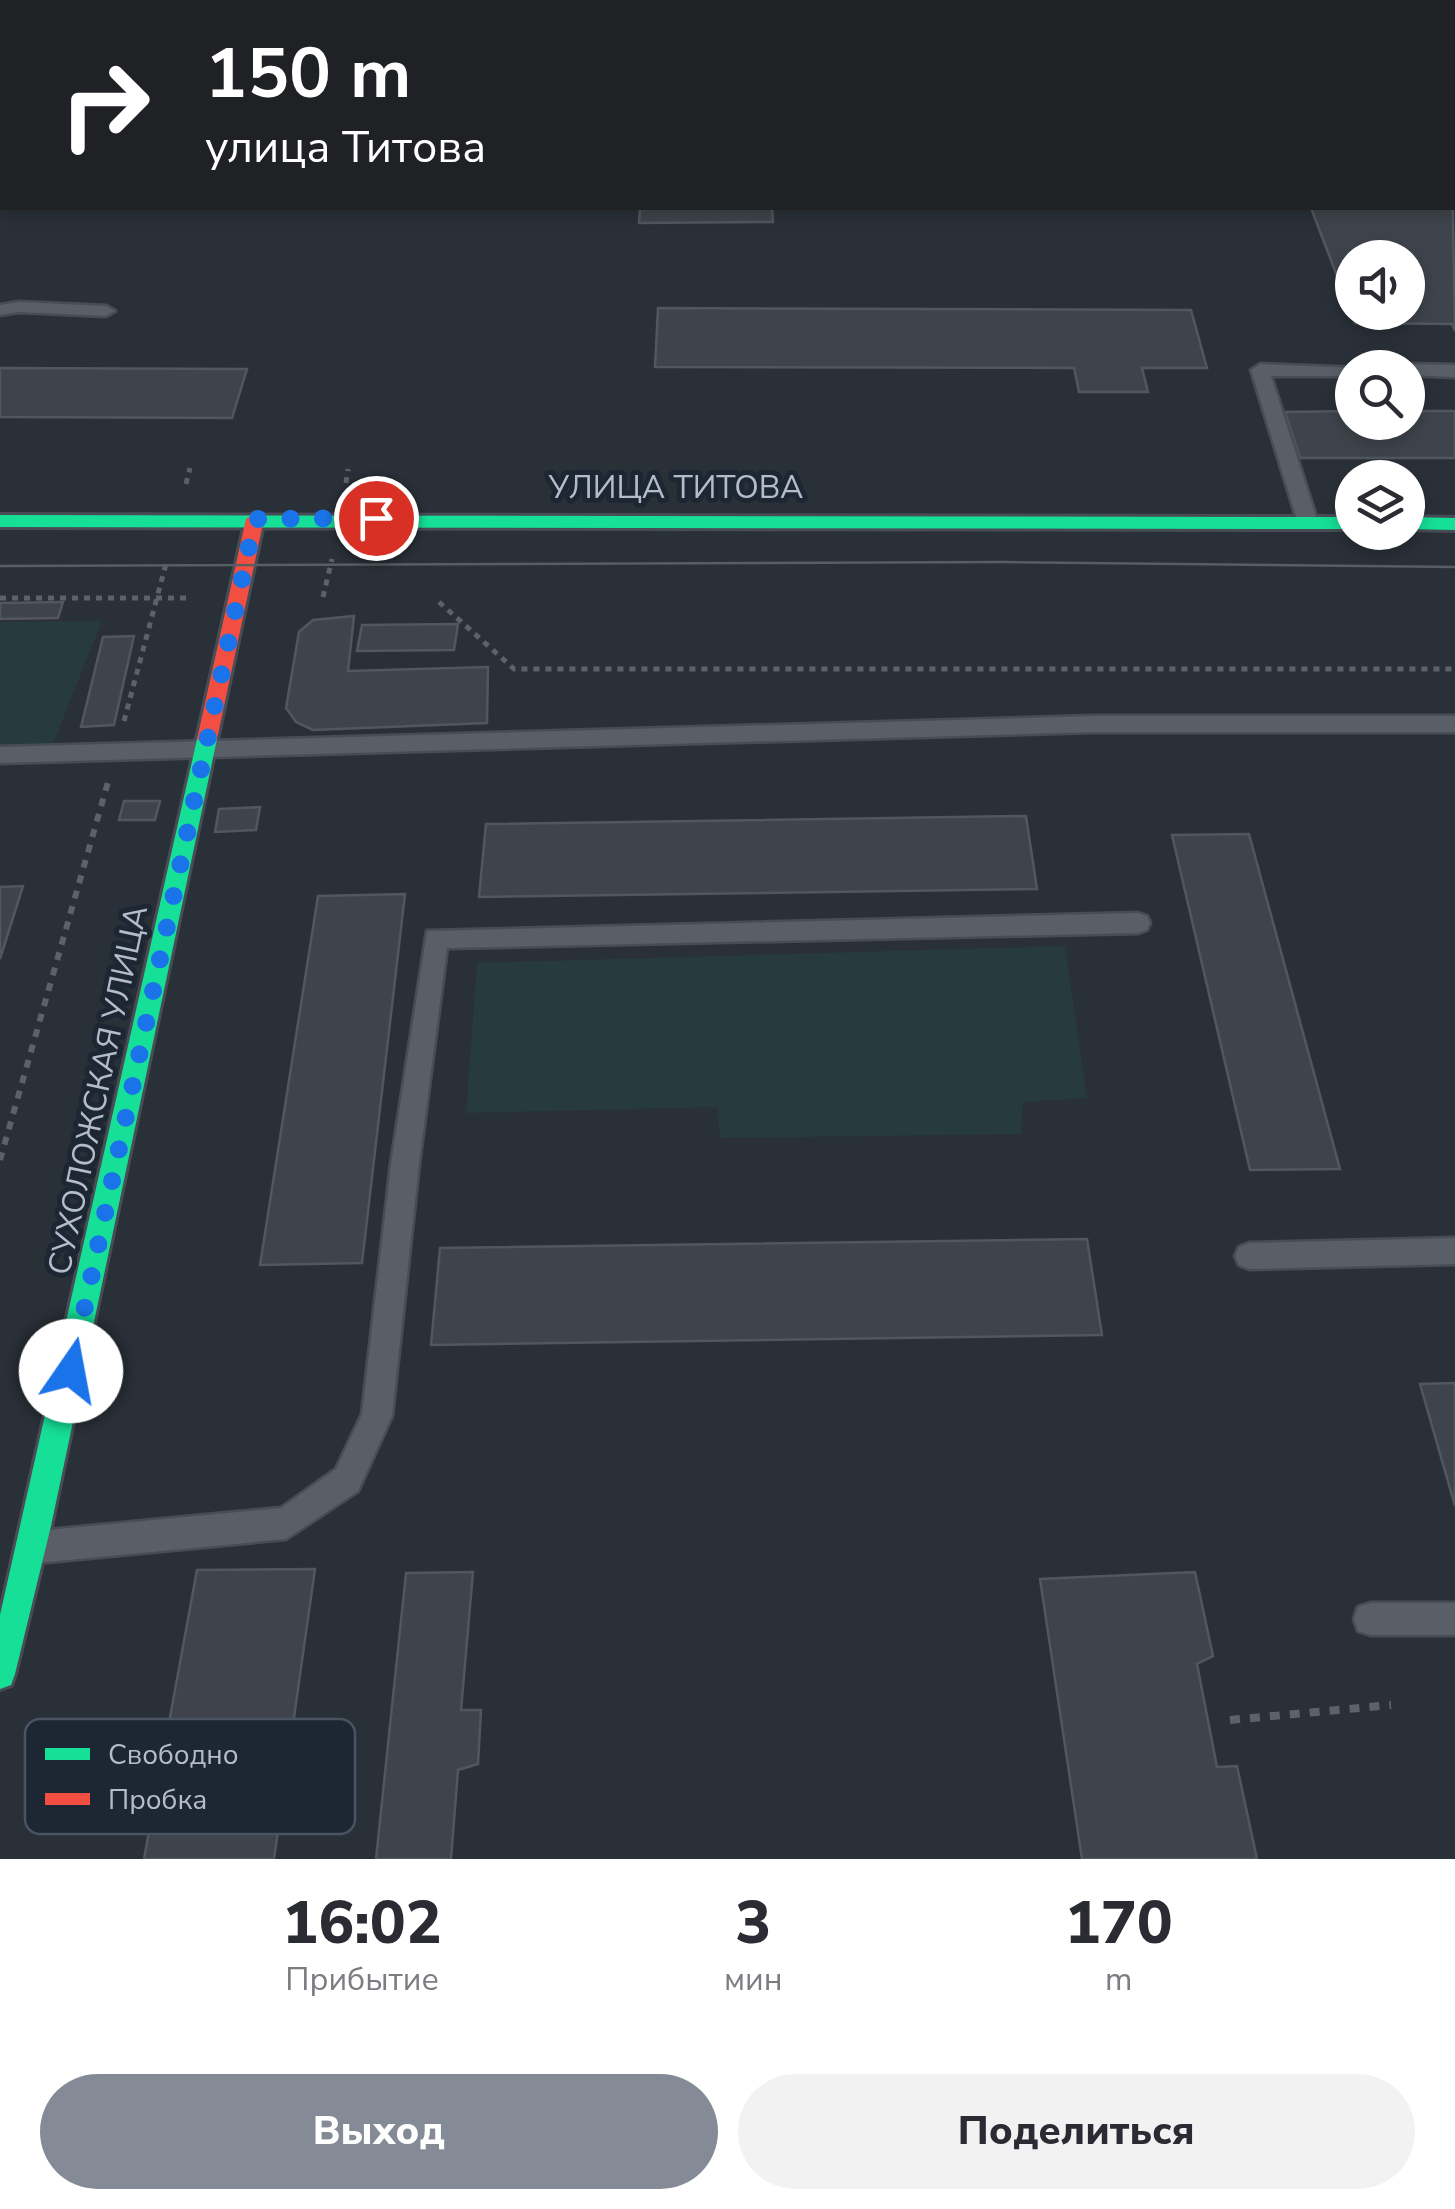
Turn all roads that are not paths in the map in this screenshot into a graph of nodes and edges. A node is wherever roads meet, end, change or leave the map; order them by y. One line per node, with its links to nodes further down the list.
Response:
1 (6, 308): 2 (lane)
2 (106, 311)
3 (1335, 370): 8 (lane)
4 (1425, 370): 5 (lane)
5 (1455, 371)
6 (255, 519): 7 (main road, УЛИЦА ТИТОВА); 8 (main road, УЛИЦА ТИТОВА); 13 (main road, СУХОЛОЖСКАЯ УЛИЦА)
7 (0, 521)
8 (1308, 523): 9 (main road, УЛИЦА ТИТОВА)
9 (1335, 523)
10 (1425, 524): 11 (main road)
11 (1455, 524)
12 (1455, 724): 13 (lane)
13 (206, 749): 14 (lane); 18 (main road, СУХОЛОЖСКАЯ УЛИЦА)
14 (0, 755)
15 (1138, 923): 18 (lane)
16 (1455, 1250): 17 (lane)
17 (1249, 1256)
18 (32, 1547): 21 (main road, СУХОЛОЖСКАЯ УЛИЦА)
19 (1370, 1619): 20 (lane)
20 (1455, 1619)
21 (0, 1674)

